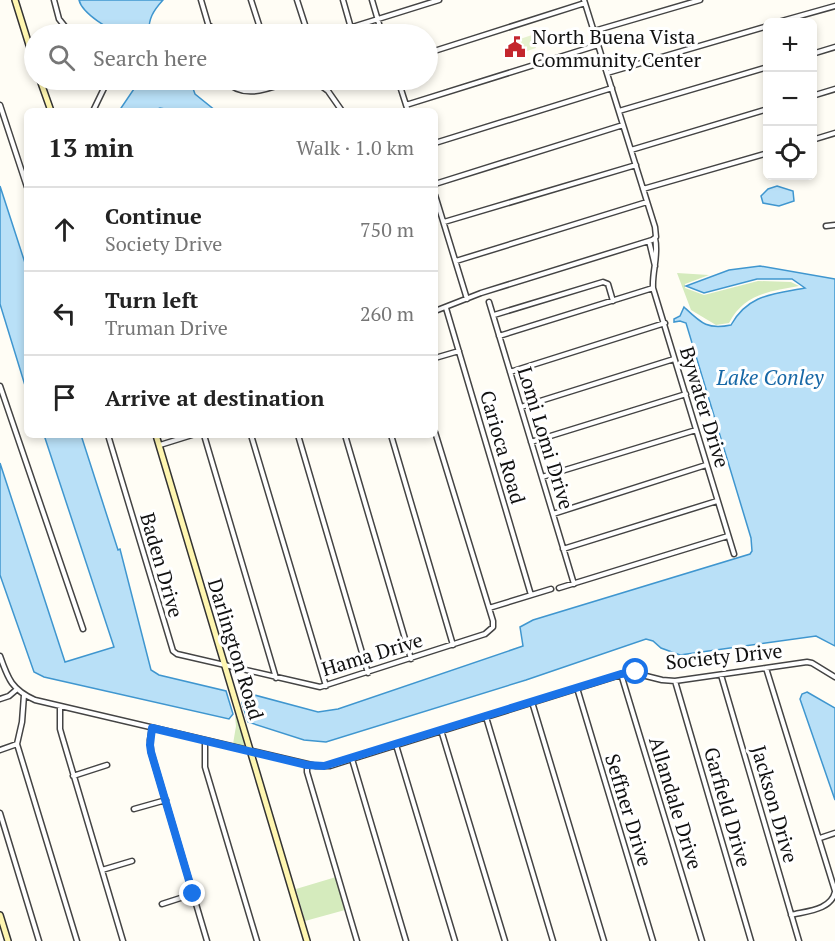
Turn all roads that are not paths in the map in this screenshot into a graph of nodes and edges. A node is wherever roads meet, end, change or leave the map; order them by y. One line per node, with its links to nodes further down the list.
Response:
1 (15, 0): 22 (street)
2 (54, 0): 14 (street)
3 (201, 0): 15 (street)
4 (251, 0): 16 (street)
5 (297, 0): 17 (street)
6 (343, 0): 18 (street)
7 (372, 0): 13 (street)
8 (440, 0): 13 (street)
9 (700, 0): 23 (street)
10 (585, 1): 23 (street, Bywater Drive); 26 (street)
11 (835, 6): 12 (street)
12 (792, 18)
13 (378, 19): 19 (street); 20 (street)
14 (63, 24)
15 (209, 24)
16 (259, 24)
17 (305, 24)
18 (350, 24)
19 (363, 24)
20 (379, 24)
21 (763, 27): 29 (street)
22 (24, 29)
23 (594, 31): 24 (street, Bywater Drive)
24 (598, 45): 29 (street, Bywater Drive); 40 (street)
25 (835, 47): 27 (street)
26 (438, 49)
27 (817, 53)
28 (763, 68): 45 (street)
29 (607, 73): 30 (street, Bywater Drive)
30 (612, 88): 45 (street, Bywater Drive); 50 (street)
31 (835, 89): 38 (street)
32 (44, 90): 41 (street)
33 (103, 90): 42 (street)
34 (243, 90): 35 (street)
35 (261, 90)
36 (327, 90): 43 (street)
37 (401, 90): 40 (street)
38 (817, 95)
39 (0, 105): 54 (street)
40 (406, 105): 44 (street)
41 (50, 108)
42 (94, 108)
43 (340, 108)
44 (407, 108)
45 (619, 111): 47 (street, Bywater Drive)
46 (763, 111): 51 (street)
47 (623, 125): 51 (street, Bywater Drive); 55 (street)
48 (835, 133): 49 (street)
49 (817, 139)
50 (438, 141)
51 (631, 150): 53 (street, Bywater Drive)
52 (763, 154): 56 (street)
53 (636, 165): 56 (street, Bywater Drive); 59 (street)
54 (24, 178)
55 (438, 183)
56 (643, 189): 57 (street, Bywater Drive)
57 (647, 202): 62 (street, Bywater Drive); 64 (street)
58 (438, 204): 59 (street)
59 (444, 222): 64 (street)
60 (835, 225): 61 (street)
61 (826, 226)
62 (656, 238): 63 (street); 65 (street, Bywater Drive)
63 (649, 241): 65 (street, Bywater Drive); 67 (street)
64 (456, 261): 67 (street)
65 (655, 267): 66 (street, Bywater Drive)
66 (653, 288): 68 (street); 73 (street, Bywater Drive)
67 (467, 299): 70 (street)
68 (613, 301): 72 (street); 74 (street)
69 (489, 302): 72 (street, Lomi Lomi Drive)
70 (446, 308): 71 (street); 75 (street, Carioca Road)
71 (438, 310)
72 (493, 316): 74 (street, Lomi Lomi Drive)
73 (664, 323): 77 (street, Bywater Drive); 78 (street)
74 (499, 336): 78 (street, Lomi Lomi Drive)
75 (459, 351): 76 (street); 105 (street, Carioca Road)
76 (438, 357)
77 (674, 359): 80 (street, Bywater Drive); 82 (street)
78 (510, 372): 82 (street, Lomi Lomi Drive)
79 (0, 386): 81 (street)
80 (686, 394): 83 (street, Bywater Drive); 93 (street)
81 (3, 402): 107 (street)
82 (520, 407): 93 (street, Lomi Lomi Drive)
83 (696, 430): 95 (street, Bywater Drive); 96 (street)
84 (109, 438): 111 (street, Baden Drive)
85 (157, 438): 94 (street, Darlington Road)
86 (182, 438): 94 (street)
87 (205, 438): 117 (street)
88 (252, 438): 119 (street)
89 (299, 438): 113 (street)
90 (346, 438): 110 (street)
91 (392, 438): 108 (street)
92 (437, 438): 106 (street)
93 (531, 442): 96 (street, Lomi Lomi Drive)
94 (160, 445): 111 (street, Darlington Road)
95 (706, 465): 97 (street, Bywater Drive); 98 (street)
96 (542, 477): 98 (street, Lomi Lomi Drive)
97 (717, 501): 99 (street, Bywater Drive); 100 (street)
98 (553, 514): 100 (street, Lomi Lomi Drive)
99 (728, 536): 101 (street, Bywater Drive); 102 (street)
100 (563, 549): 102 (street, Lomi Lomi Drive)
101 (734, 554)
102 (574, 584): 103 (street)
103 (559, 588)
104 (551, 589): 105 (street)
105 (531, 595): 106 (street)
106 (489, 608): 108 (street, Hama Drive)
107 (83, 630)
108 (453, 645): 110 (street, Hama Drive)
109 (0, 656): 121 (street)
110 (411, 659): 113 (street, Hama Drive)
111 (225, 666): 117 (street, Hama Drive); 133 (street, Darlington Road)
112 (766, 668): 115 (street, Society Drive); 116 (street, Society Drive); 142 (street)
113 (368, 673): 119 (street, Hama Drive)
114 (621, 674): 118 (street, Society Drive); 120 (street, Society Drive); 164 (street, Allandale Drive)
115 (721, 675): 118 (street, Society Drive); 149 (street, Jackson Drive)
116 (835, 677)
117 (276, 678): 119 (street, Hama Drive)
118 (675, 681): 165 (street, Garfield Drive)
119 (326, 686)
120 (577, 688): 124 (street, Society Drive); 163 (street, Seffner Drive)
121 (16, 690): 122 (street, Society Drive); 123 (street)
122 (24, 695): 125 (street, Society Drive); 130 (street)
123 (0, 699)
124 (532, 702): 126 (street, Society Drive); 162 (street)
125 (60, 706): 127 (street, Society Drive); 137 (street)
126 (486, 717): 128 (street, Society Drive); 161 (street)
127 (152, 728): 129 (street, Society Drive); 138 (street)
128 (441, 730): 131 (street, Society Drive); 160 (street)
129 (205, 741): 133 (street, Society Drive); 155 (street)
130 (17, 744): 132 (street); 152 (street)
131 (396, 745): 134 (street, Society Drive); 159 (street)
132 (0, 750)
133 (251, 752): 136 (street, Society Drive); 156 (street, Darlington Road)
134 (352, 759): 136 (street, Society Drive); 158 (street)
135 (107, 765): 137 (street)
136 (307, 765): 157 (street)
137 (73, 776): 144 (street)
138 (166, 800): 139 (street); 146 (street)
139 (134, 809)
140 (0, 813): 151 (street)
141 (835, 833): 142 (street)
142 (820, 838): 145 (street)
143 (132, 861): 144 (street)
144 (102, 870): 153 (street)
145 (835, 891): 149 (street)
146 (193, 894): 147 (street); 154 (street)
147 (162, 904)
148 (0, 915): 150 (street)
149 (791, 915): 166 (street, Jackson Drive)
150 (8, 941)
151 (39, 941)
152 (77, 941)
153 (123, 941)
154 (207, 941)
155 (257, 941)
156 (307, 941)
157 (357, 941)
158 (406, 941)
159 (455, 941)
160 (505, 941)
161 (553, 941)
162 (604, 941)
163 (653, 941)
164 (702, 941)
165 (751, 941)
166 (800, 941)

